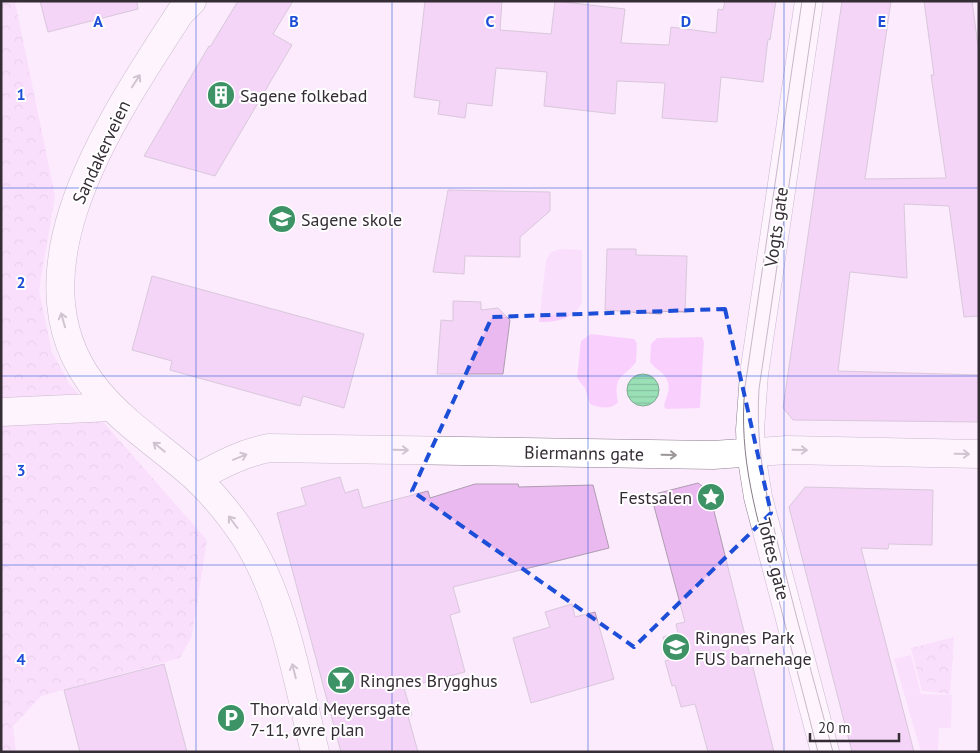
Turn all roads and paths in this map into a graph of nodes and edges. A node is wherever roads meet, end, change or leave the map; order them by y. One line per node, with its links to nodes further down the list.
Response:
1 (192, 1): 3 (street, Sandakerveien, one-way to 1)
2 (809, 1): 5 (street, Vogts gate)
3 (112, 407): 4 (street); 7 (street, Sandakerveien, one-way to 3)
4 (1, 412)
5 (751, 453): 6 (street, Biermanns gate, one-way to 6); 7 (street, Biermanns gate, one-way to 5); 9 (street, Toftes gate)
6 (979, 454)
7 (196, 478): 8 (street, Sandakerveien, one-way to 7)
8 (315, 752)
9 (824, 752)

